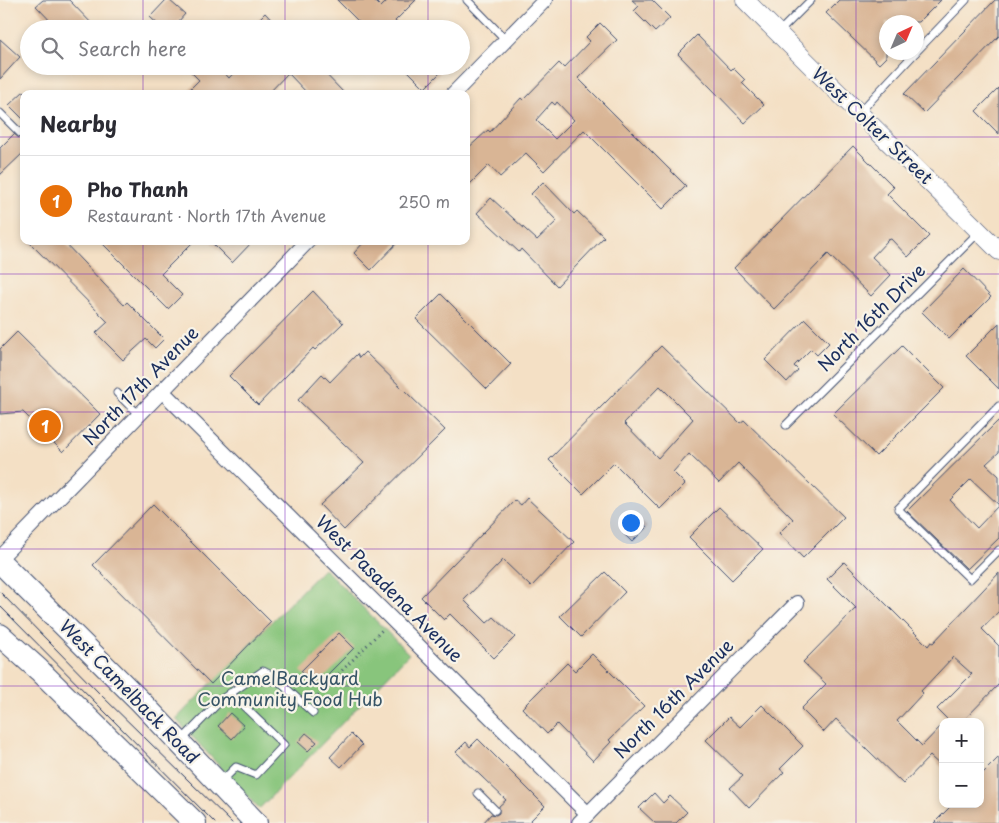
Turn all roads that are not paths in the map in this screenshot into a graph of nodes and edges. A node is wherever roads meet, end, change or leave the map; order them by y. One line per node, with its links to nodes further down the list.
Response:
1 (466, 0): 7 (lane)
2 (545, 0): 7 (street)
3 (745, 0): 6 (street, West Colter Street)
4 (810, 0): 6 (lane)
5 (966, 0): 8 (lane)
6 (778, 33): 12 (street, West Colter Street)
7 (506, 40): 10 (street)
8 (924, 44)
9 (909, 60): 12 (lane)
10 (458, 90)
11 (0, 113): 13 (lane)
12 (859, 113): 14 (street, West Colter Street)
13 (20, 133)
14 (980, 232): 16 (street, West Colter Street); 21 (lane, North 16th Drive)
15 (304, 245): 17 (street, North 17th Avenue)
16 (999, 251)
17 (162, 391): 20 (street, North 17th Avenue); 33 (street, West Pasadena Avenue)
18 (117, 393): 20 (lane)
19 (999, 406): 22 (lane)
20 (139, 415): 23 (street, North 17th Avenue)
21 (786, 425)
22 (999, 550)
23 (0, 558)
24 (0, 562): 29 (main road, West Camelback Road)
25 (797, 603): 33 (street, North 16th Avenue)
26 (0, 635): 34 (main road)
27 (230, 694): 28 (lane); 29 (lane); 30 (lane)
28 (313, 713)
29 (180, 742): 30 (main road, West Camelback Road)
30 (219, 784): 35 (main road, West Camelback Road)
31 (478, 793): 32 (lane)
32 (495, 810)
33 (583, 818)
34 (195, 823)
35 (256, 823)

